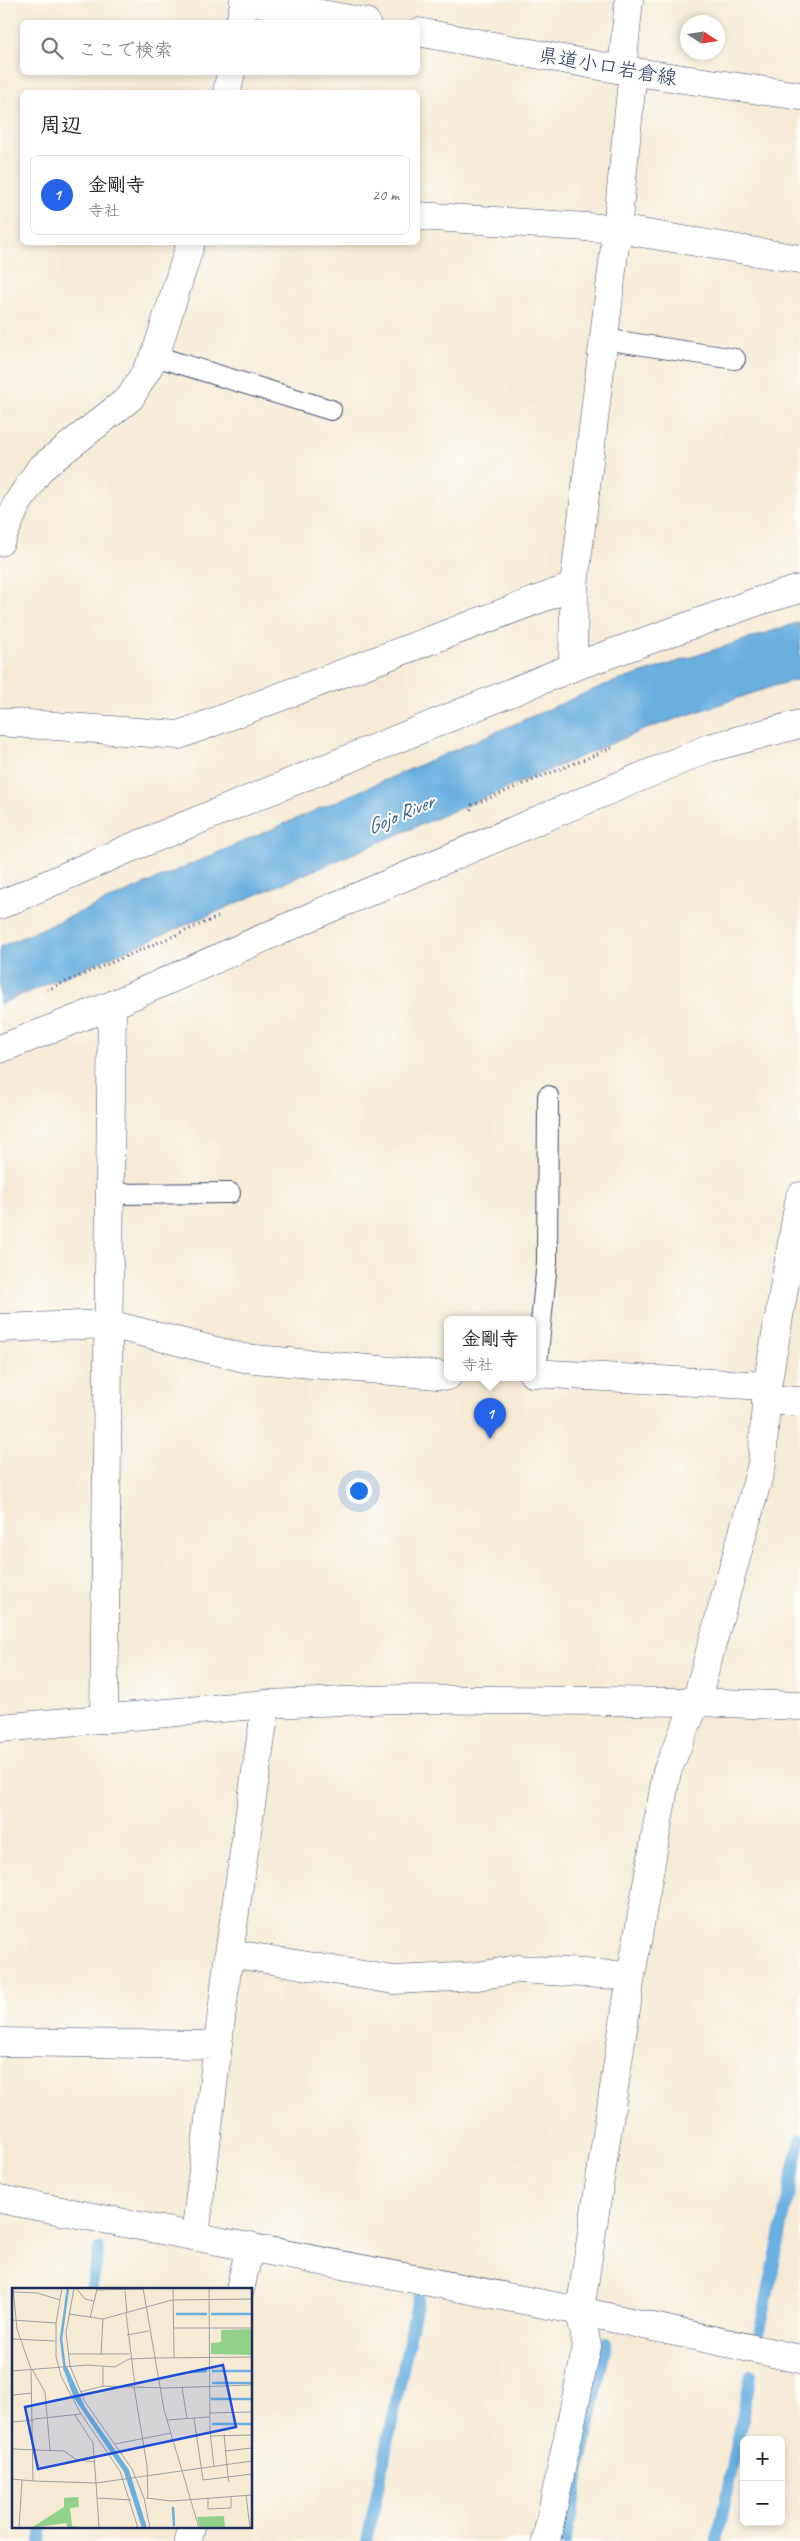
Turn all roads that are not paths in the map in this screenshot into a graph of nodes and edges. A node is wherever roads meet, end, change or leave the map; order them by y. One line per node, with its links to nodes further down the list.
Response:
1 (245, 0): 3 (street); 4 (street)
2 (629, 0): 6 (street)
3 (240, 20)
4 (355, 20)
5 (420, 32): 6 (street, 県道小口岩倉線)
6 (627, 70): 9 (street, 県道小口岩倉線); 11 (street)
7 (229, 75): 8 (street)
8 (226, 90)
9 (800, 96)
10 (420, 216): 11 (street)
11 (617, 229): 13 (street); 14 (street)
12 (190, 245): 15 (street)
13 (800, 259)
14 (604, 339): 16 (lane); 19 (street)
15 (155, 356): 17 (lane); 18 (street)
16 (735, 359)
17 (331, 410)
18 (0, 542)
19 (574, 586): 21 (street); 22 (street)
20 (800, 589): 21 (street)
21 (573, 667): 24 (street)
22 (0, 722)
23 (800, 724): 25 (street)
24 (0, 905)
25 (112, 1005): 26 (street); 29 (street)
26 (0, 1049)
27 (548, 1096): 33 (lane)
28 (230, 1193): 29 (lane)
29 (110, 1194): 31 (street)
30 (800, 1196): 36 (street)
31 (109, 1324): 32 (street); 35 (street); 41 (street)
32 (0, 1328)
33 (536, 1356)
34 (536, 1373): 36 (street)
35 (444, 1376)
36 (766, 1393): 37 (street); 38 (street)
37 (800, 1401)
38 (696, 1702): 39 (street); 40 (street); 44 (street)
39 (266, 1704): 41 (street); 43 (street)
40 (800, 1706)
41 (104, 1719): 42 (street)
42 (0, 1728)
43 (229, 1953): 44 (street); 46 (street)
44 (631, 1976): 51 (street)
45 (0, 2042): 46 (street)
46 (218, 2045): 48 (street)
47 (0, 2199): 48 (street)
48 (195, 2236): 49 (street)
49 (250, 2246): 50 (street); 51 (street)
50 (240, 2288)
51 (580, 2311): 52 (street); 55 (street)
52 (800, 2359)
53 (191, 2528): 54 (street)
54 (188, 2541)
55 (546, 2541)

